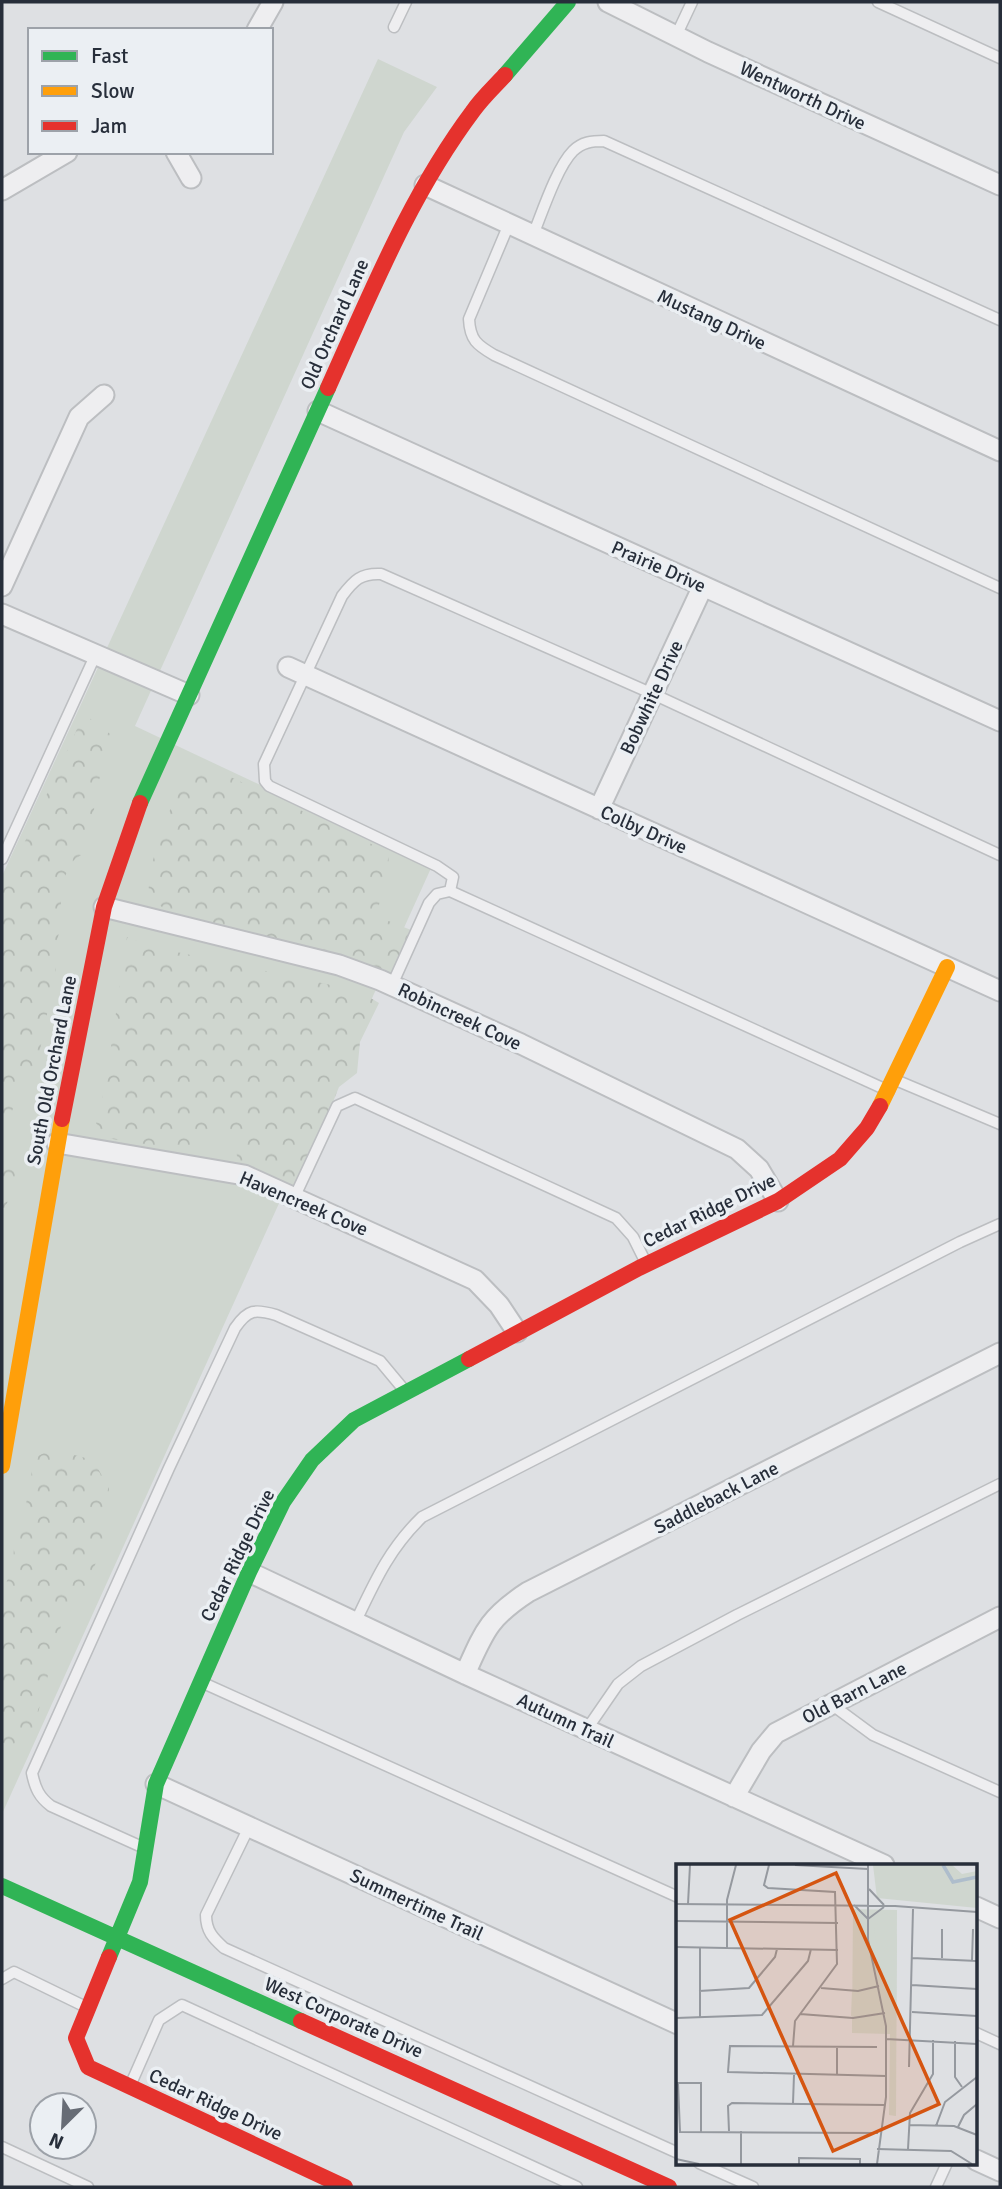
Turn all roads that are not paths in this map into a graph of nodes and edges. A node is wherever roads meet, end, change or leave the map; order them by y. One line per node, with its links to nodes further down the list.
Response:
1 (273, 2): 8 (street)
2 (406, 2): 7 (lane)
3 (568, 2): 14 (street, Old Orchard Lane)
4 (608, 2): 9 (street, Wentworth Drive)
5 (692, 2): 9 (lane)
6 (877, 2): 10 (lane)
7 (394, 27)
8 (258, 28)
9 (676, 36): 15 (street, Wentworth Drive)
10 (1000, 58)
11 (64, 154): 16 (street)
12 (177, 154): 13 (street)
13 (191, 178)
14 (425, 185): 17 (street, Mustang Drive); 21 (street, Old Orchard Lane)
15 (1000, 185)
16 (2, 190)
17 (509, 224): 18 (street, Mustang Drive); 25 (lane)
18 (533, 235): 19 (lane); 22 (street, Mustang Drive)
19 (1000, 320)
20 (104, 395): 23 (street)
21 (318, 411): 24 (street, Prairie Drive); 30 (street, Old Orchard Lane)
22 (1000, 451)
23 (2, 586)
24 (703, 586): 29 (street, Bobwhite Drive); 31 (street, Prairie Drive)
25 (1000, 588)
26 (2, 614): 27 (street)
27 (95, 656): 30 (street); 34 (lane)
28 (296, 671): 29 (lane); 32 (street, Colby Drive); 35 (lane)
29 (653, 694): 32 (street, Bobwhite Drive); 33 (lane)
30 (189, 695): 36 (street, South Old Orchard Lane)
31 (1000, 720)
32 (599, 809): 37 (street, Colby Drive)
33 (1000, 855)
34 (2, 859)
35 (450, 891): 38 (lane); 40 (lane)
36 (104, 907): 38 (street, Robincreek Cove); 42 (street, South Old Orchard Lane)
37 (947, 967): 39 (street, Colby Drive); 40 (street, Cedar Ridge Drive)
38 (392, 985): 44 (street, Robincreek Cove)
39 (1000, 991)
40 (892, 1085): 41 (lane); 44 (street, Cedar Ridge Drive)
41 (1000, 1124)
42 (57, 1143): 43 (street, Havencreek Cove); 50 (street, South Old Orchard Lane)
43 (295, 1196): 46 (lane); 47 (street, Havencreek Cove)
44 (778, 1201): 46 (street, Cedar Ridge Drive)
45 (1000, 1224): 54 (lane)
46 (647, 1264): 47 (street, Cedar Ridge Drive)
47 (517, 1332): 49 (street, Cedar Ridge Drive)
48 (1000, 1353): 55 (street, Saddleback Lane)
49 (405, 1391): 52 (street, Cedar Ridge Drive); 65 (lane)
50 (2, 1466)
51 (1000, 1484): 60 (lane)
52 (249, 1572): 54 (street, Autumn Trail); 56 (street, Cedar Ridge Drive)
53 (1000, 1617): 57 (street, Old Barn Lane)
54 (355, 1623): 55 (street, Autumn Trail)
55 (465, 1674): 60 (street, Autumn Trail)
56 (201, 1682): 61 (street, Cedar Ridge Drive); 68 (lane)
57 (851, 1695): 58 (street, Old Barn Lane); 59 (lane)
58 (831, 1704): 59 (lane); 63 (street, Old Barn Lane)
59 (859, 1726): 62 (lane)
60 (587, 1729): 63 (street, Autumn Trail)
61 (156, 1784): 64 (street, Summertime Trail); 65 (street, Cedar Ridge Drive)
62 (1000, 1792)
63 (734, 1797): 66 (street, Autumn Trail)
64 (249, 1827): 74 (street, Summertime Trail); 79 (lane)
65 (145, 1848): 71 (street, Cedar Ridge Drive)
66 (882, 1864)
67 (2, 1886): 71 (street, West Corporate Drive)
68 (676, 1896)
69 (978, 1908): 70 (street)
70 (1000, 1918)
71 (116, 1938): 73 (street, Cedar Ridge Drive); 87 (street, West Corporate Drive)
72 (2, 1979): 73 (lane)
73 (88, 2008): 77 (street, Cedar Ridge Drive)
74 (676, 2023)
75 (978, 2034): 76 (lane)
76 (1000, 2044)
77 (130, 2087): 85 (street, Cedar Ridge Drive); 86 (lane)
78 (2, 2147): 84 (lane)
79 (676, 2152)
80 (978, 2161): 83 (street)
81 (701, 2164): 88 (lane)
82 (947, 2164): 89 (lane)
83 (1000, 2171)
84 (88, 2187)
85 (345, 2187)
86 (577, 2187)
87 (669, 2187)
88 (753, 2187)
89 (936, 2187)

